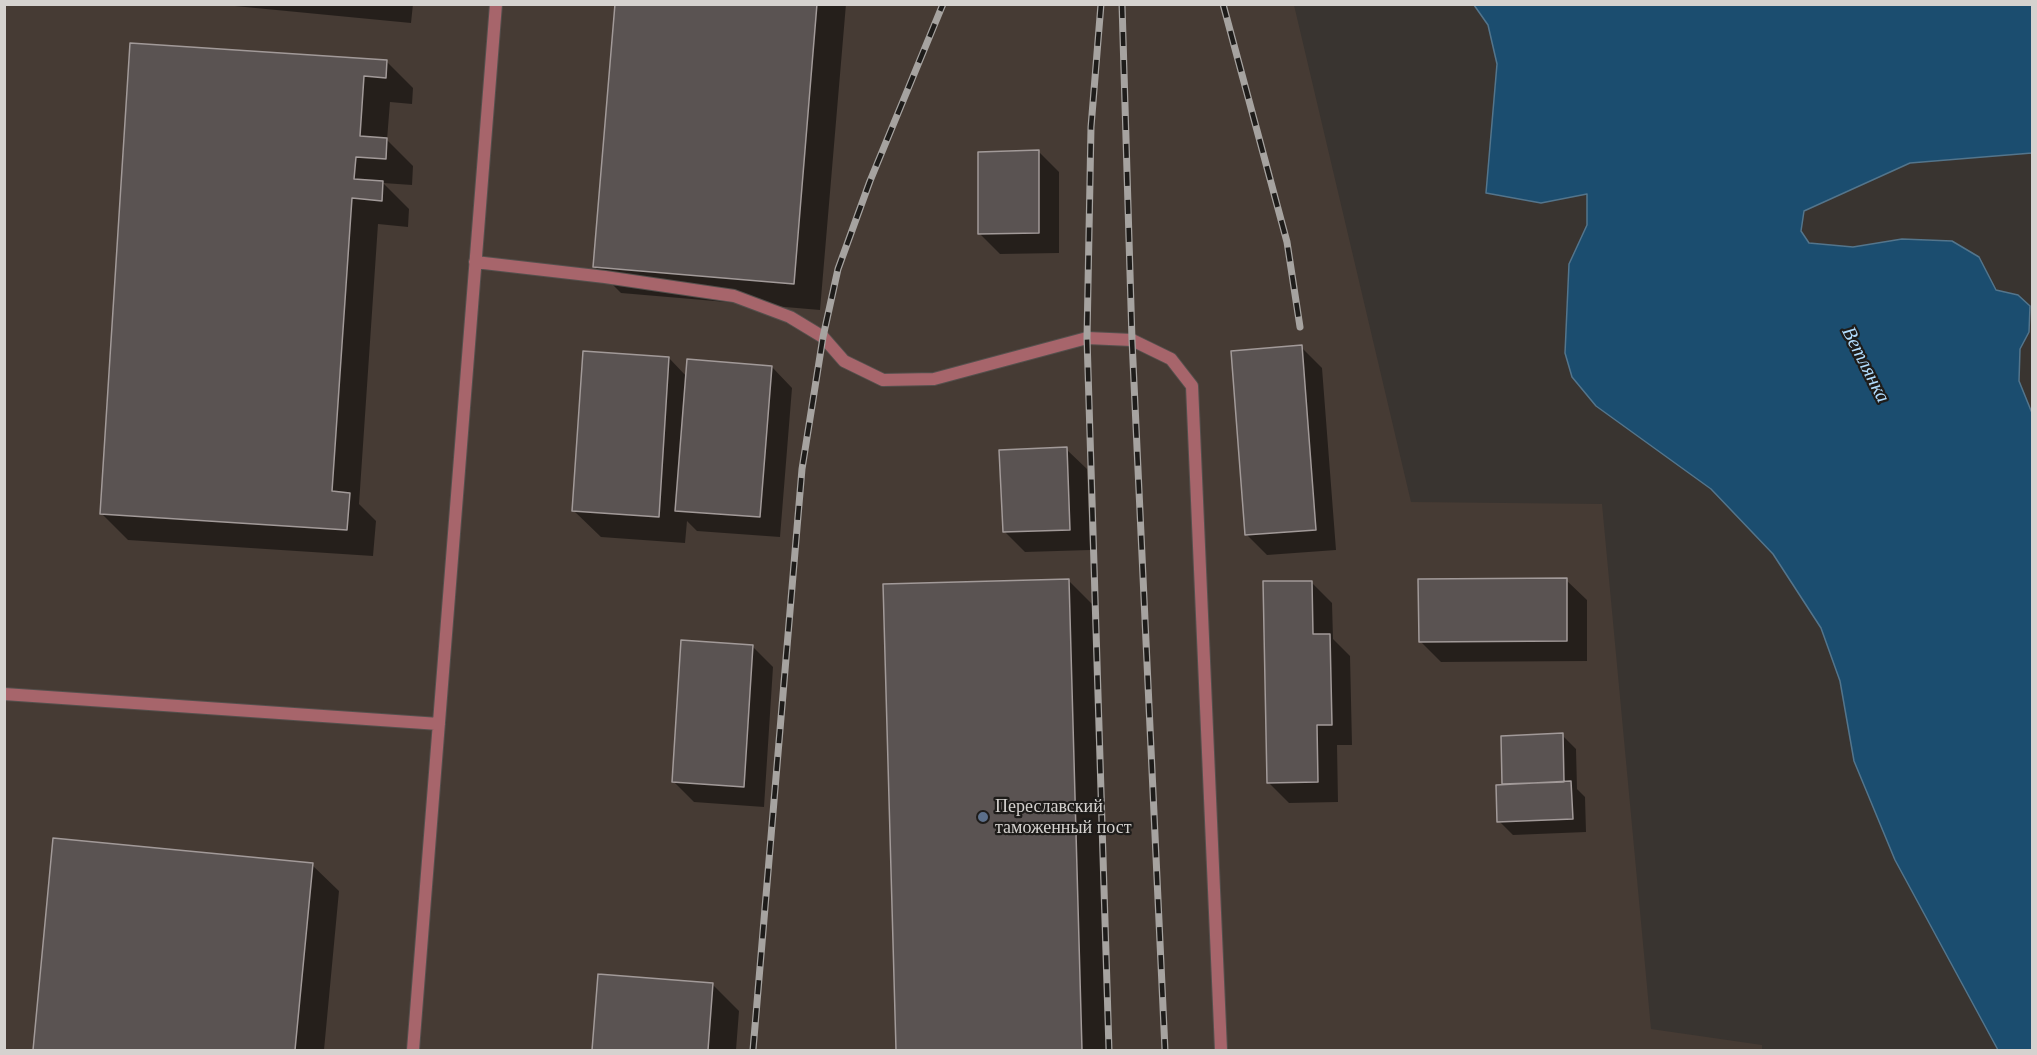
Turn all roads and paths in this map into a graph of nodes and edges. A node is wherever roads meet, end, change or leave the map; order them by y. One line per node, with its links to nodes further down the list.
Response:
1 (496, 4): 2 (street)
2 (475, 262): 4 (street); 6 (street)
3 (4, 694): 4 (street)
4 (439, 723): 5 (street)
5 (413, 1050)
6 (1221, 1050)

